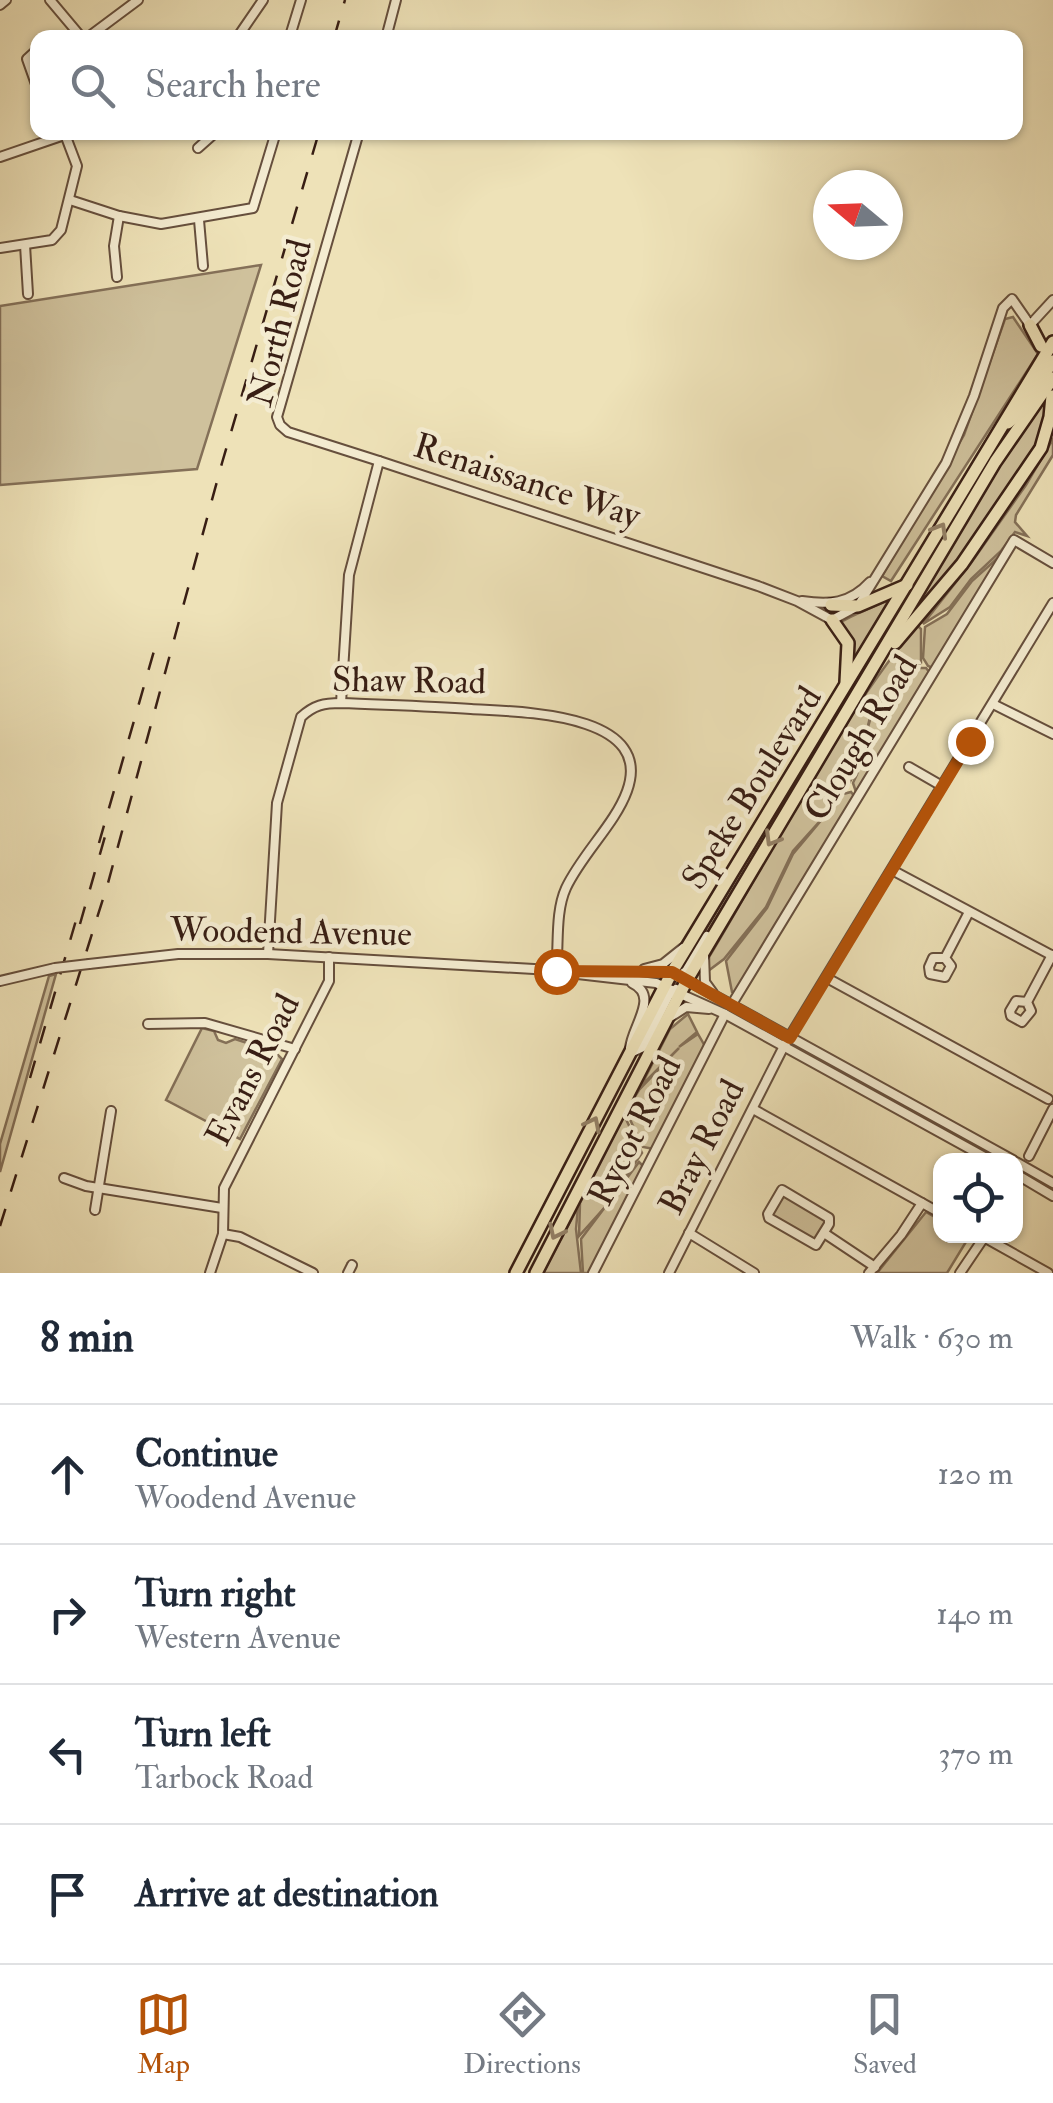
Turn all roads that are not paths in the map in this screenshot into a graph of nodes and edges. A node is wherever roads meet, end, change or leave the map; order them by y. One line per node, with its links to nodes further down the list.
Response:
1 (50, 0): 6 (street)
2 (138, 0): 7 (street)
3 (263, 0): 8 (street)
4 (302, 0): 9 (street)
5 (396, 0): 10 (street)
6 (77, 30)
7 (95, 30)
8 (242, 30)
9 (292, 30)
10 (388, 30)
11 (43, 140): 17 (street)
12 (71, 140): 18 (street)
13 (207, 140): 16 (street)
14 (274, 140): 20 (street)
15 (357, 140): 33 (street, North Road)
16 (198, 148)
17 (0, 157)
18 (70, 200): 19 (street); 21 (street)
19 (119, 216): 20 (street); 24 (street)
20 (199, 220): 23 (street)
21 (25, 245): 22 (street); 25 (street)
22 (0, 248)
23 (203, 266)
24 (117, 277)
25 (28, 294)
26 (1053, 300): 27 (street)
27 (1030, 326): 28 (highway); 35 (street)
28 (1047, 344): 32 (highway, Speke Boulevard)
29 (1053, 361): 32 (highway)
30 (1053, 378): 42 (highway, Speke Boulevard)
31 (1052, 396): 42 (highway)
32 (998, 433): 36 (highway, Speke Boulevard, one-way to 32)
33 (379, 460): 37 (street, Renaissance Way); 44 (street, Renaissance Way)
34 (1053, 563): 66 (street, Clough Road)
35 (877, 574): 39 (street); 40 (street)
36 (908, 584): 40 (highway); 43 (highway, Speke Boulevard)
37 (797, 601): 39 (street); 41 (street, Renaissance Way)
38 (1053, 603): 45 (street, Bray Road)
39 (831, 605): 40 (highway)
40 (858, 606): 41 (street)
41 (832, 620): 43 (highway)
42 (876, 665): 50 (highway, Speke Boulevard, one-way to 50)
43 (844, 691): 52 (highway, Speke Boulevard)
44 (341, 703): 54 (street, Shaw Road); 58 (street, Shaw Road)
45 (993, 704): 46 (street); 48 (street, Bray Road)
46 (1053, 734)
47 (910, 767): 48 (street)
48 (942, 786): 49 (street, Bray Road)
49 (892, 870): 51 (street); 61 (street, Bray Road)
50 (728, 912): 53 (highway, Speke Boulevard); 60 (street)
51 (969, 912): 55 (street); 57 (street)
52 (693, 938): 59 (street); 60 (highway, Speke Boulevard)
53 (704, 952): 60 (highway, Speke Boulevard); 64 (street)
54 (268, 954): 56 (street, Woodend Avenue); 62 (street, Woodend Avenue, bridge)
55 (1052, 956): 65 (street)
56 (330, 957): 58 (street, Woodend Avenue); 71 (street, Evans Road)
57 (945, 958)
58 (556, 971): 59 (street, Woodend Avenue)
59 (622, 975): 60 (street, Woodend Avenue); 63 (street, Woodend Avenue); 72 (street)
60 (679, 976): 63 (highway, Speke Boulevard); 64 (street)
61 (827, 978): 70 (street, Bray Road); 73 (street)
62 (3, 979)
63 (674, 989): 67 (street, Woodend Avenue); 68 (highway, Speke Boulevard); 72 (highway, Speke Boulevard)
64 (716, 996): 66 (street)
65 (1026, 1002)
66 (732, 1004): 70 (street)
67 (722, 1012): 68 (street); 70 (street, Woodend Avenue); 99 (street, Rycot Road)
68 (666, 1021): 98 (highway, Speke Boulevard, one-way to 98)
69 (148, 1024): 71 (street)
70 (787, 1042): 74 (street, Bray Road); 76 (street); 77 (street)
71 (294, 1049): 86 (street, Evans Road)
72 (630, 1053): 97 (highway, Speke Boulevard, one-way to 72)
73 (1049, 1102): 78 (street)
74 (753, 1109): 85 (street); 89 (street, Bray Road)
75 (111, 1111): 83 (street)
76 (978, 1153)
77 (999, 1153)
78 (1029, 1156)
79 (1023, 1166): 82 (street)
80 (64, 1178): 83 (street)
81 (1023, 1178): 84 (street)
82 (1053, 1183)
83 (98, 1187): 86 (street); 88 (street)
84 (1053, 1196)
85 (922, 1203): 87 (street); 94 (street)
86 (222, 1208): 91 (street, Evans Road)
87 (933, 1209)
88 (95, 1210)
89 (689, 1233): 100 (street, Bray Road); 101 (street)
90 (824, 1233): 90 (street); 94 (street)
91 (223, 1234): 95 (street, Evans Road); 96 (street)
92 (979, 1243): 102 (street)
93 (996, 1243): 103 (street)
94 (872, 1270)
95 (210, 1273)
96 (313, 1273)
97 (516, 1273)
98 (536, 1273)
99 (593, 1273)
100 (669, 1273)
101 (754, 1273)
102 (960, 1273)
103 (1047, 1273)

